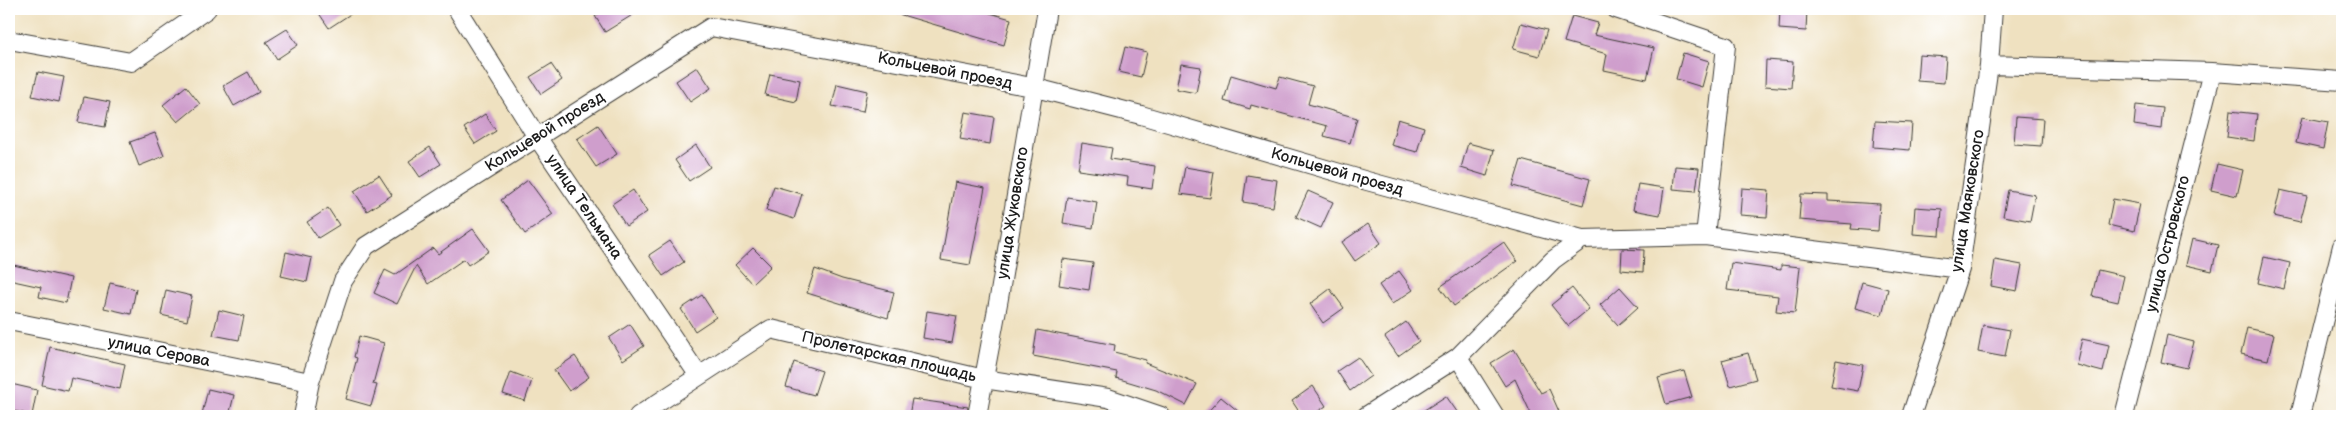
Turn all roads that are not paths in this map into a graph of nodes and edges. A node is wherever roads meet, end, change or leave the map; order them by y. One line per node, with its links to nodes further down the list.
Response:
1 (207, 9): 6 (street)
2 (457, 9): 11 (street, улица Тельмана)
3 (1047, 9): 10 (street, улица Жуковского)
4 (1616, 9): 12 (street)
5 (1993, 9): 7 (street, улица Маяковского)
6 (9, 40)
7 (1989, 65): 8 (street); 15 (street, улица Маяковского)
8 (2212, 72): 9 (street); 28 (street, улица Островского)
9 (2342, 81)
10 (1032, 88): 11 (street, Кольцевой проезд); 13 (street, Кольцевой проезд); 19 (street, улица Жуковского)
11 (537, 137): 18 (street, улица Тельмана); 20 (street, Кольцевой проезд)
12 (1704, 236): 13 (street, Кольцевой проезд); 15 (street, Кольцевой проезд)
13 (1582, 239): 17 (street)
14 (2342, 246): 29 (street)
15 (1960, 269): 27 (street, улица Маяковского)
16 (9, 321): 20 (street, улица Серова)
17 (1458, 357): 25 (street); 26 (street)
18 (699, 376): 19 (street, Пролетарская площадь); 22 (street, Пролетарская площадь)
19 (984, 379): 23 (street, улица Жуковского); 24 (street, Пролетарская площадь)
20 (310, 382): 21 (street, Кольцевой проезд)
21 (303, 416)
22 (638, 416)
23 (976, 416)
24 (1161, 416)
25 (1366, 416)
26 (1495, 416)
27 (1911, 416)
28 (2124, 416)
29 (2300, 416)

